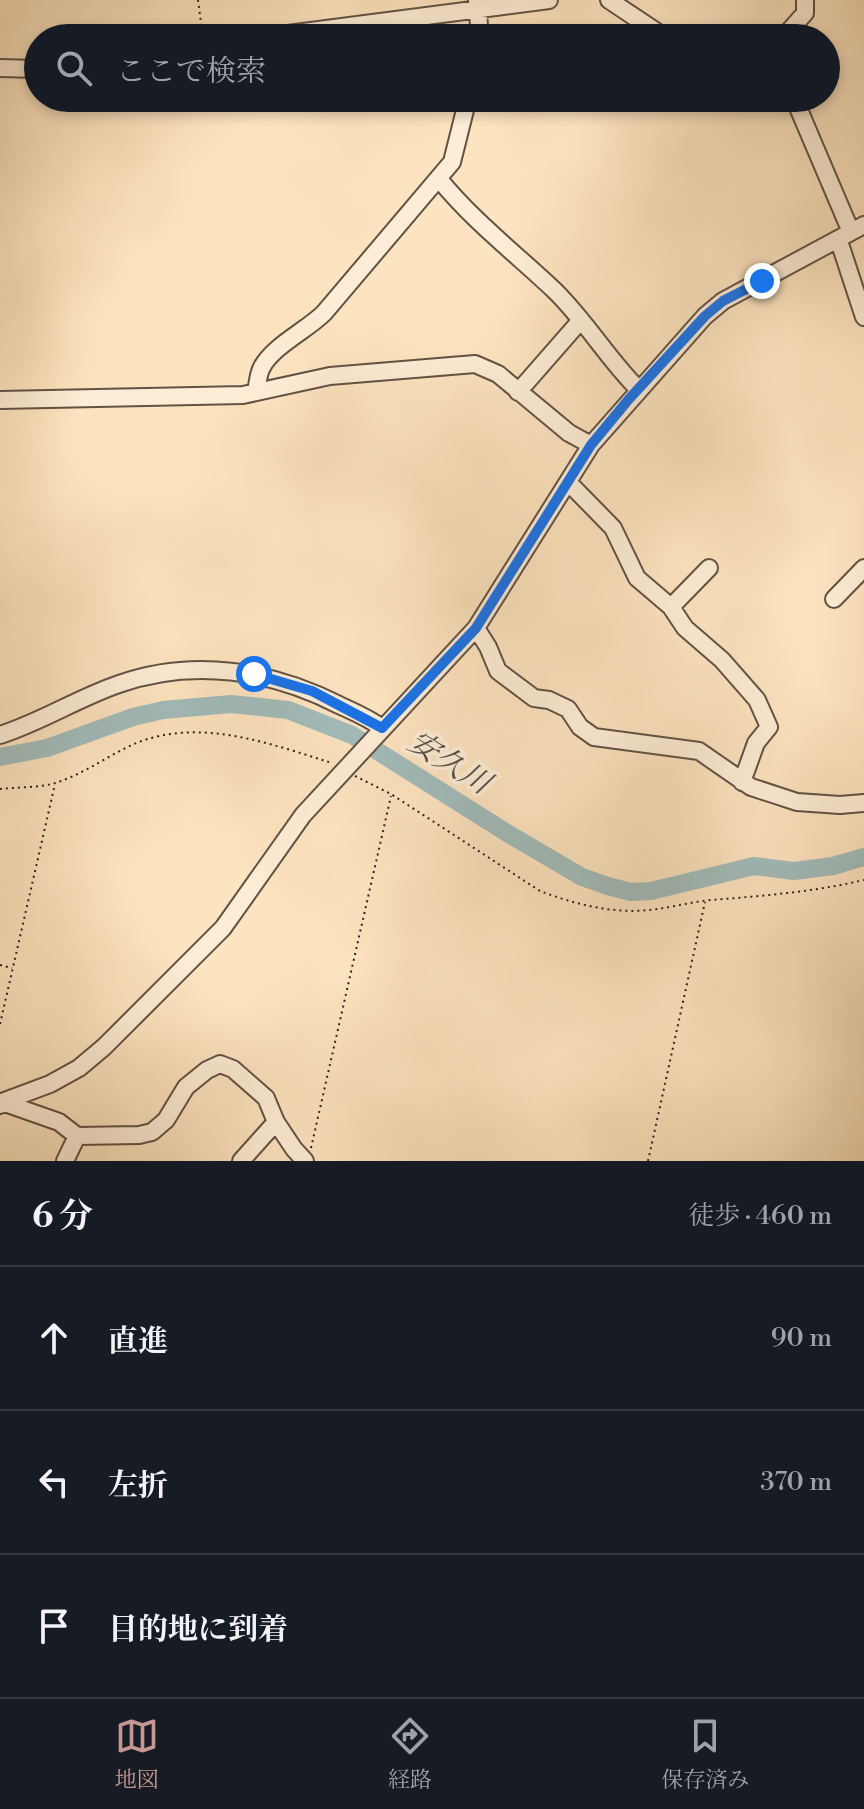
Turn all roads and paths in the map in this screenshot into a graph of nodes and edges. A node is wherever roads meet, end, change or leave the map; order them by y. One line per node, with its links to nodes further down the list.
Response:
1 (198, 0): 6 (path)
2 (549, 0): 5 (street)
3 (609, 0): 8 (street)
4 (805, 0): 9 (street)
5 (478, 5): 7 (street)
6 (201, 24)
7 (351, 24)
8 (645, 24)
9 (795, 24)
10 (0, 68): 11 (street)
11 (24, 69)
12 (465, 112): 14 (street)
13 (800, 112): 15 (street)
14 (439, 179): 17 (street); 19 (street)
15 (851, 233): 16 (street); 18 (street)
16 (864, 317)
17 (581, 320): 18 (street); 20 (street)
18 (638, 389): 22 (street)
19 (256, 391): 20 (street); 21 (street)
20 (518, 392): 22 (street)
21 (0, 400)
22 (591, 445): 23 (street)
23 (569, 483): 27 (street); 28 (street)
24 (709, 568): 27 (street)
25 (864, 568): 26 (street)
26 (834, 599)
27 (671, 607): 32 (street)
28 (476, 628): 29 (street); 32 (street)
29 (382, 728): 30 (street); 31 (street)
30 (0, 735)
31 (344, 770): 33 (path); 35 (path); 42 (street)
32 (742, 782): 36 (street)
33 (55, 784): 34 (path); 40 (path)
34 (0, 789)
35 (391, 794): 38 (path); 45 (path)
36 (864, 803)
37 (864, 880): 38 (path)
38 (705, 901): 48 (path)
39 (0, 965): 40 (path)
40 (13, 968): 41 (path)
41 (0, 1024)
42 (1, 1104): 44 (street)
43 (276, 1122): 44 (street); 45 (street); 47 (street)
44 (77, 1136): 46 (street)
45 (308, 1155)
46 (65, 1161)
47 (241, 1161)
48 (648, 1161)

